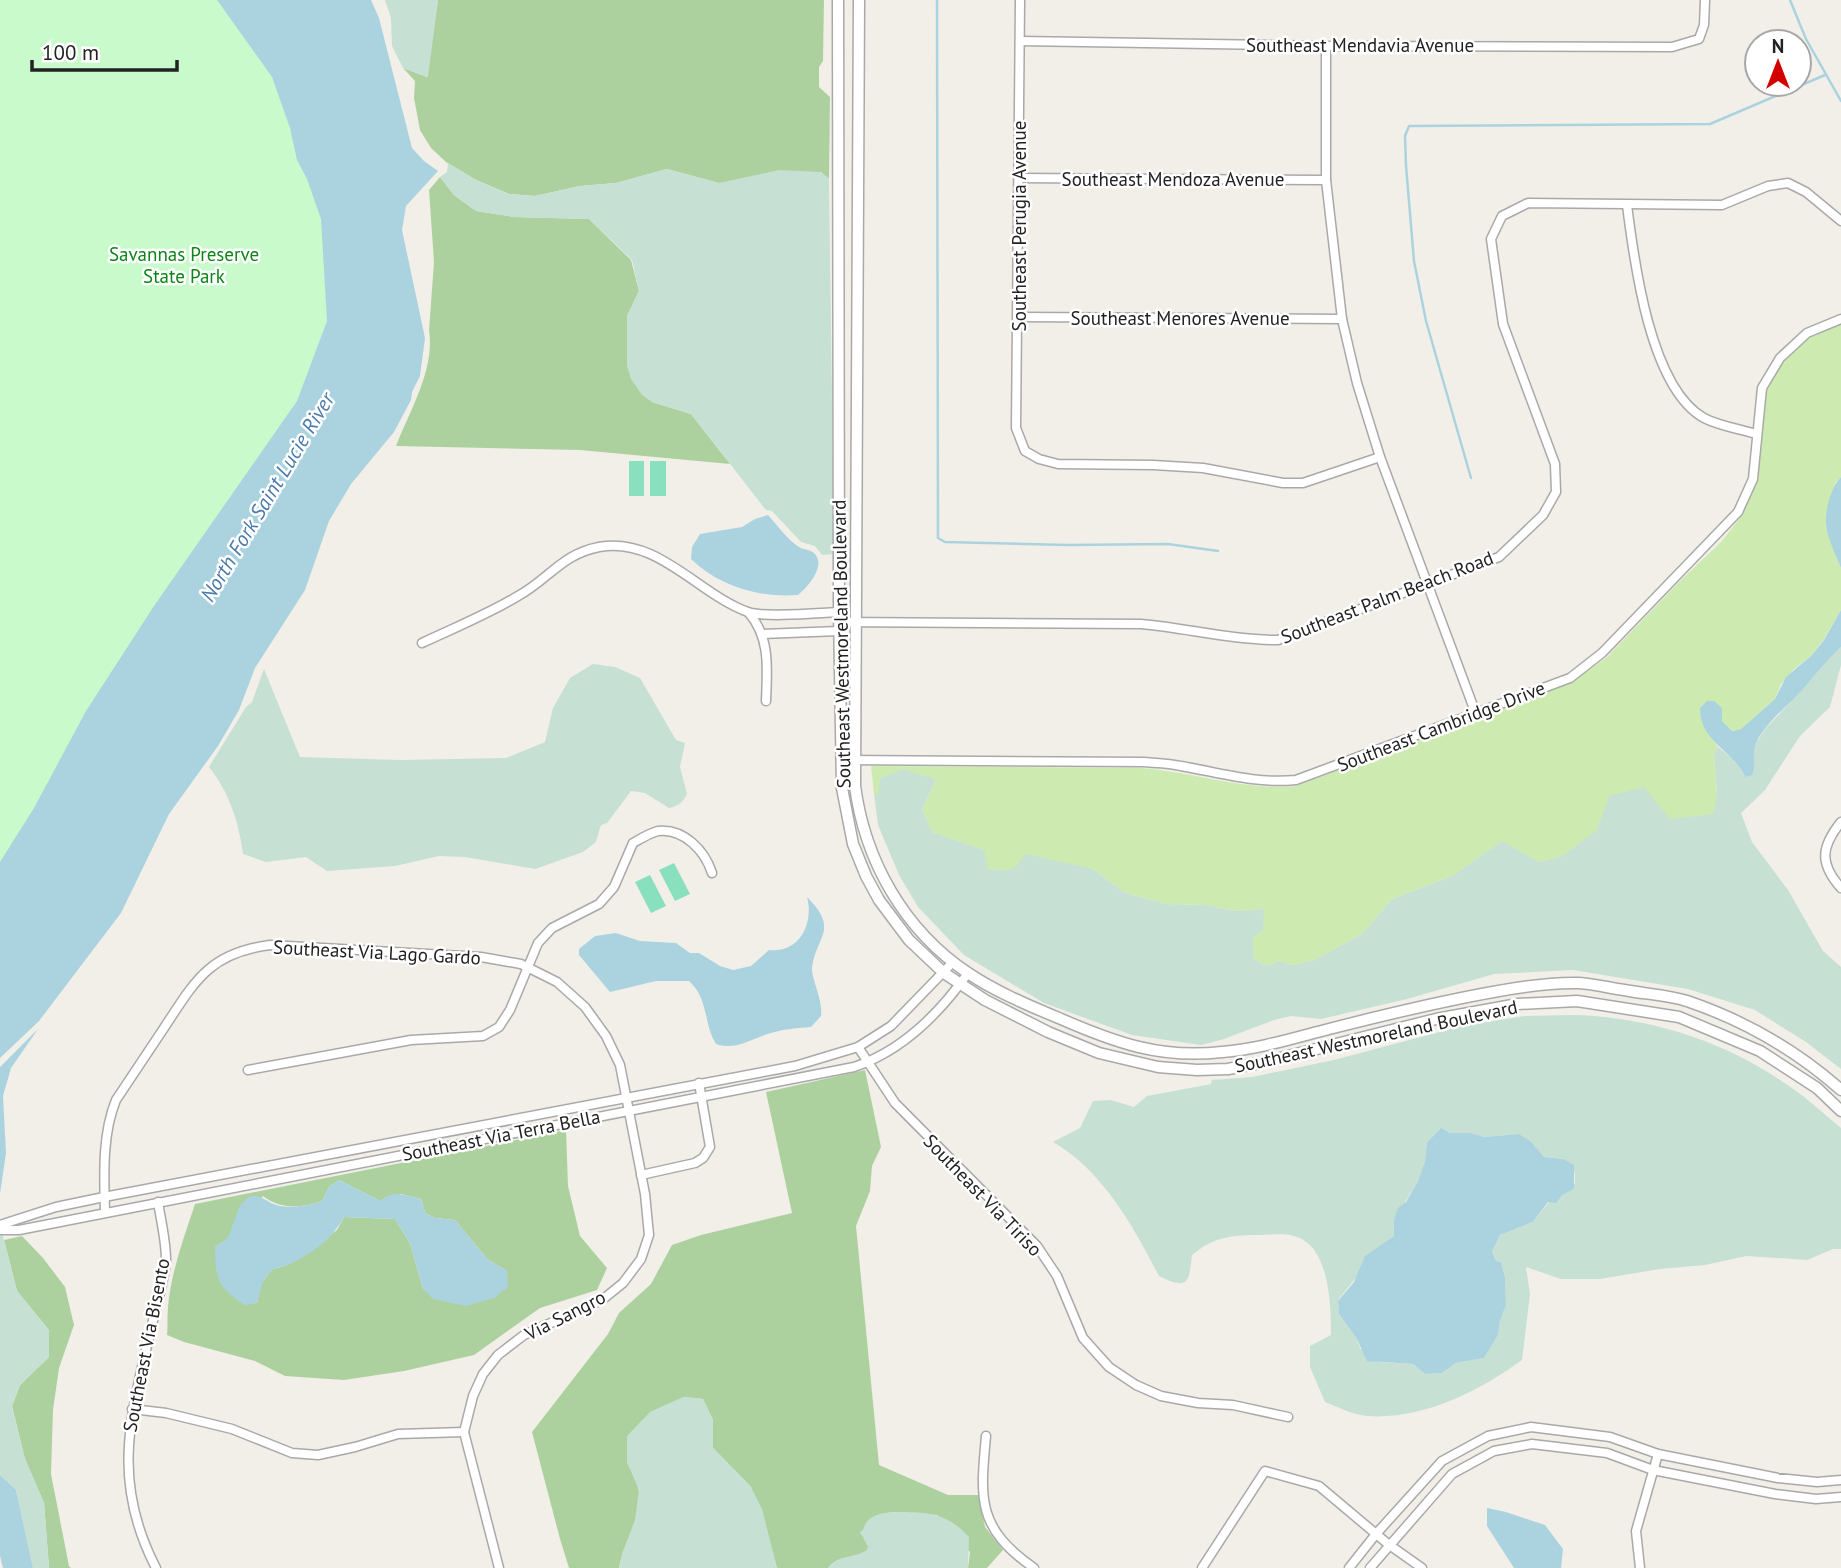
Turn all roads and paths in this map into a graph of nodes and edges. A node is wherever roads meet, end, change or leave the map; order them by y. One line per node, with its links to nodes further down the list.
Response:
1 (838, 0): 18 (street, Southeast Westmoreland Boulevard)
2 (859, 0): 19 (street, Southeast Westmoreland Boulevard)
3 (1020, 0): 5 (street, Southeast Perugia Avenue)
4 (1705, 0): 6 (street, Southeast Mendavia Avenue)
5 (1020, 41): 6 (street, Southeast Mendavia Avenue); 7 (street, Southeast Perugia Avenue)
6 (1326, 46): 8 (street)
7 (1019, 178): 8 (street, Southeast Mendoza Avenue); 11 (street, Southeast Perugia Avenue)
8 (1326, 180): 12 (street)
9 (1627, 205): 10 (street, Southeast Palm Beach Road); 14 (street); 16 (street, Southeast Palm Beach Road)
10 (1841, 220)
11 (1019, 317): 12 (street, Southeast Menores Avenue); 15 (street, Southeast Perugia Avenue)
12 (1342, 319): 15 (street)
13 (1841, 319): 14 (street, Southeast Cambridge Drive)
14 (1756, 434): 23 (street, Southeast Cambridge Drive)
15 (1380, 457): 16 (street)
16 (1427, 584): 19 (street, Southeast Palm Beach Road); 23 (street)
17 (749, 613): 18 (street); 20 (street); 21 (street)
18 (839, 622): 19 (street, Southeast Palm Beach Road); 20 (street); 24 (street, Southeast Westmoreland Boulevard)
19 (855, 622): 25 (street, Southeast Westmoreland Boulevard)
20 (762, 634): 22 (street)
21 (422, 643)
22 (766, 701)
23 (1476, 713): 25 (street, Southeast Cambridge Drive)
24 (841, 760): 25 (street, Southeast Cambridge Drive); 31 (street, Southeast Westmoreland Boulevard)
25 (855, 760): 29 (street, Southeast Westmoreland Boulevard)
26 (1841, 822): 28 (street)
27 (712, 873): 30 (street)
28 (1841, 888)
29 (953, 962): 31 (street, Southeast Via Terra Bella); 32 (street, Southeast Westmoreland Boulevard)
30 (528, 967): 36 (street); 39 (street, Southeast Via Lago Gardo); 44 (street, Southeast Via Lago Gardo)
31 (944, 973): 33 (street, Southeast Westmoreland Boulevard); 34 (street, Southeast Via Terra Bella)
32 (968, 974): 33 (street, Southeast Via Terra Bella); 38 (street, Southeast Westmoreland Boulevard)
33 (960, 985): 35 (street, Southeast Via Terra Bella); 42 (street, Southeast Westmoreland Boulevard)
34 (858, 1046): 35 (street, Southeast Via Tiriso); 37 (street, Southeast Via Terra Bella)
35 (869, 1062): 40 (street, Southeast Via Terra Bella); 49 (street, Southeast Via Tiriso)
36 (248, 1070)
37 (699, 1083): 39 (street, Southeast Via Terra Bella); 40 (street)
38 (1841, 1090)
39 (626, 1097): 41 (street, Via Sangro); 44 (street, Southeast Via Terra Bella)
40 (702, 1098): 41 (street, Southeast Via Terra Bella); 43 (street)
41 (628, 1110): 43 (street, Via Sangro); 45 (street, Southeast Via Terra Bella)
42 (1841, 1111)
43 (641, 1175): 51 (street, Via Sangro)
44 (104, 1197): 46 (street, Southeast Via Lago Gardo); 47 (street, Southeast Via Terra Bella)
45 (158, 1202): 46 (street, Southeast Via Terra Bella); 48 (street, Southeast Via Bisento)
46 (105, 1212): 47 (street, Southeast Via Terra Bella)
47 (0, 1228)
48 (132, 1409): 51 (street); 62 (street, Southeast Via Bisento)
49 (1288, 1417)
50 (1531, 1427): 53 (street); 54 (street); 60 (street)
51 (464, 1432): 63 (street)
52 (986, 1436): 64 (street)
53 (1532, 1444): 55 (street); 61 (street)
54 (1658, 1454): 55 (street); 56 (street)
55 (1653, 1470): 58 (street); 69 (street)
56 (1792, 1479): 57 (street); 58 (street)
57 (1841, 1480)
58 (1789, 1496): 59 (street)
59 (1841, 1497)
60 (1376, 1534): 61 (street); 65 (street); 66 (street)
61 (1388, 1544): 67 (street); 68 (street)
62 (156, 1568)
63 (499, 1568)
64 (1034, 1568)
65 (1202, 1568)
66 (1349, 1568)
67 (1370, 1568)
68 (1422, 1568)
69 (1640, 1568)

